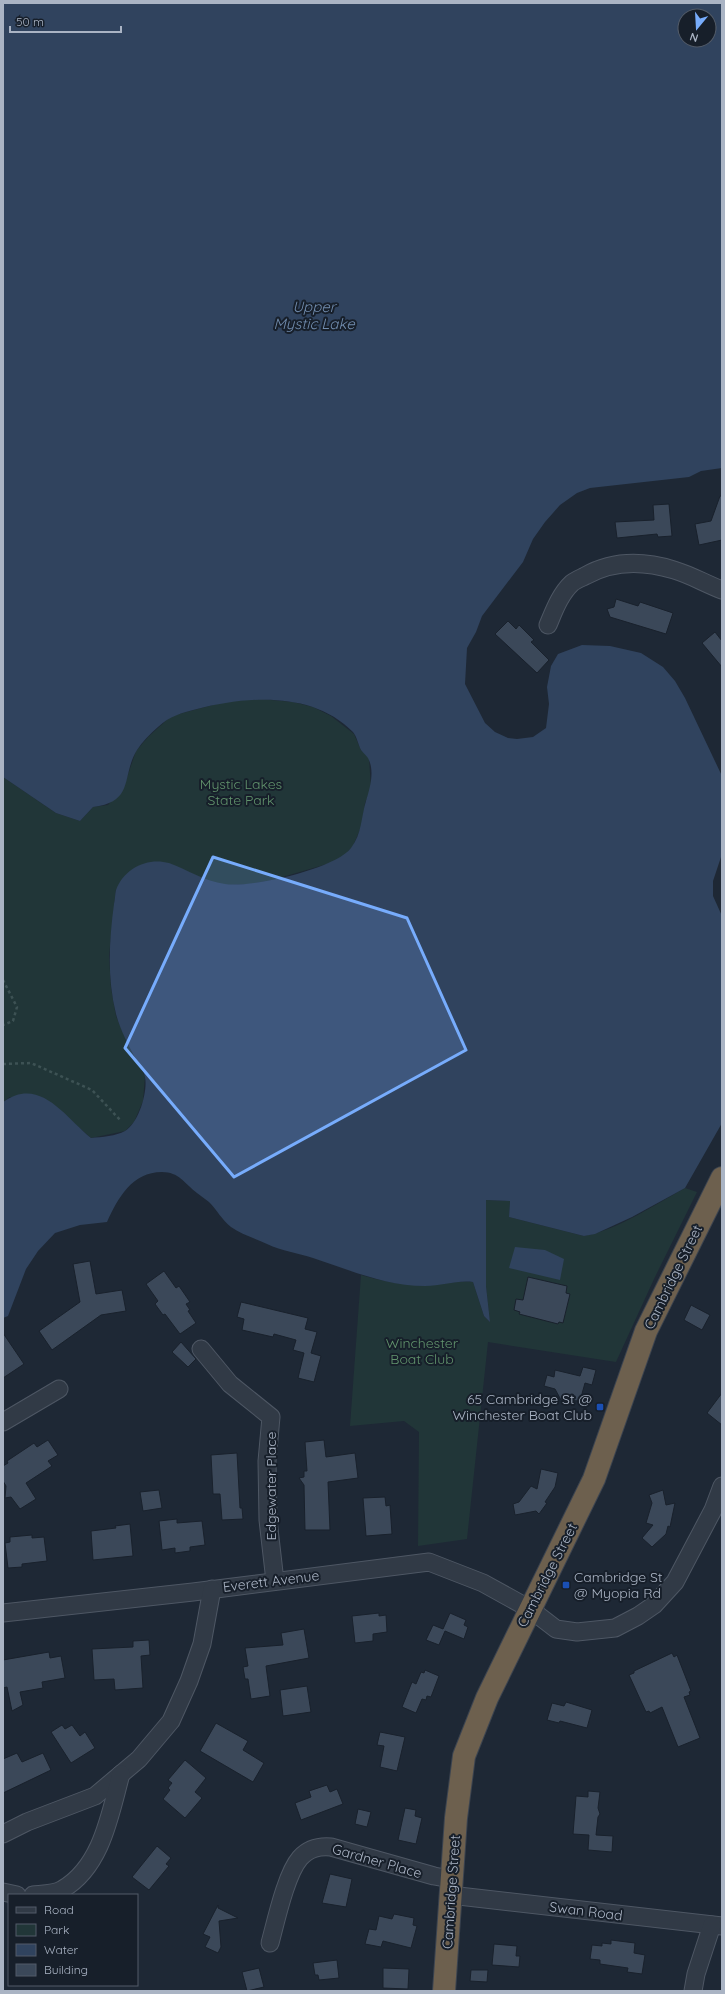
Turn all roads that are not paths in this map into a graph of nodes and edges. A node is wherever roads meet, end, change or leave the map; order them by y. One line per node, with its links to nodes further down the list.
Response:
1 (722, 590): 2 (street)
2 (548, 625)
3 (722, 1178): 10 (highway, Cambridge Street)
4 (201, 1349): 8 (street, Edgewater Place)
5 (59, 1389): 6 (street)
6 (3, 1422)
7 (722, 1486): 10 (street, Everett Avenue)
8 (275, 1580): 9 (street, Everett Avenue); 10 (street, Everett Avenue)
9 (212, 1589): 11 (street, Everett Avenue); 12 (street)
10 (530, 1609): 14 (highway, Cambridge Street)
11 (3, 1613)
12 (121, 1774): 13 (street); 15 (street)
13 (3, 1834)
14 (450, 1887): 16 (street, Swan Road); 17 (street, Gardner Place); 18 (highway, Cambridge Street)
15 (40, 1894)
16 (717, 1926): 19 (street)
17 (270, 1943)
18 (444, 1991)
19 (693, 1991)

